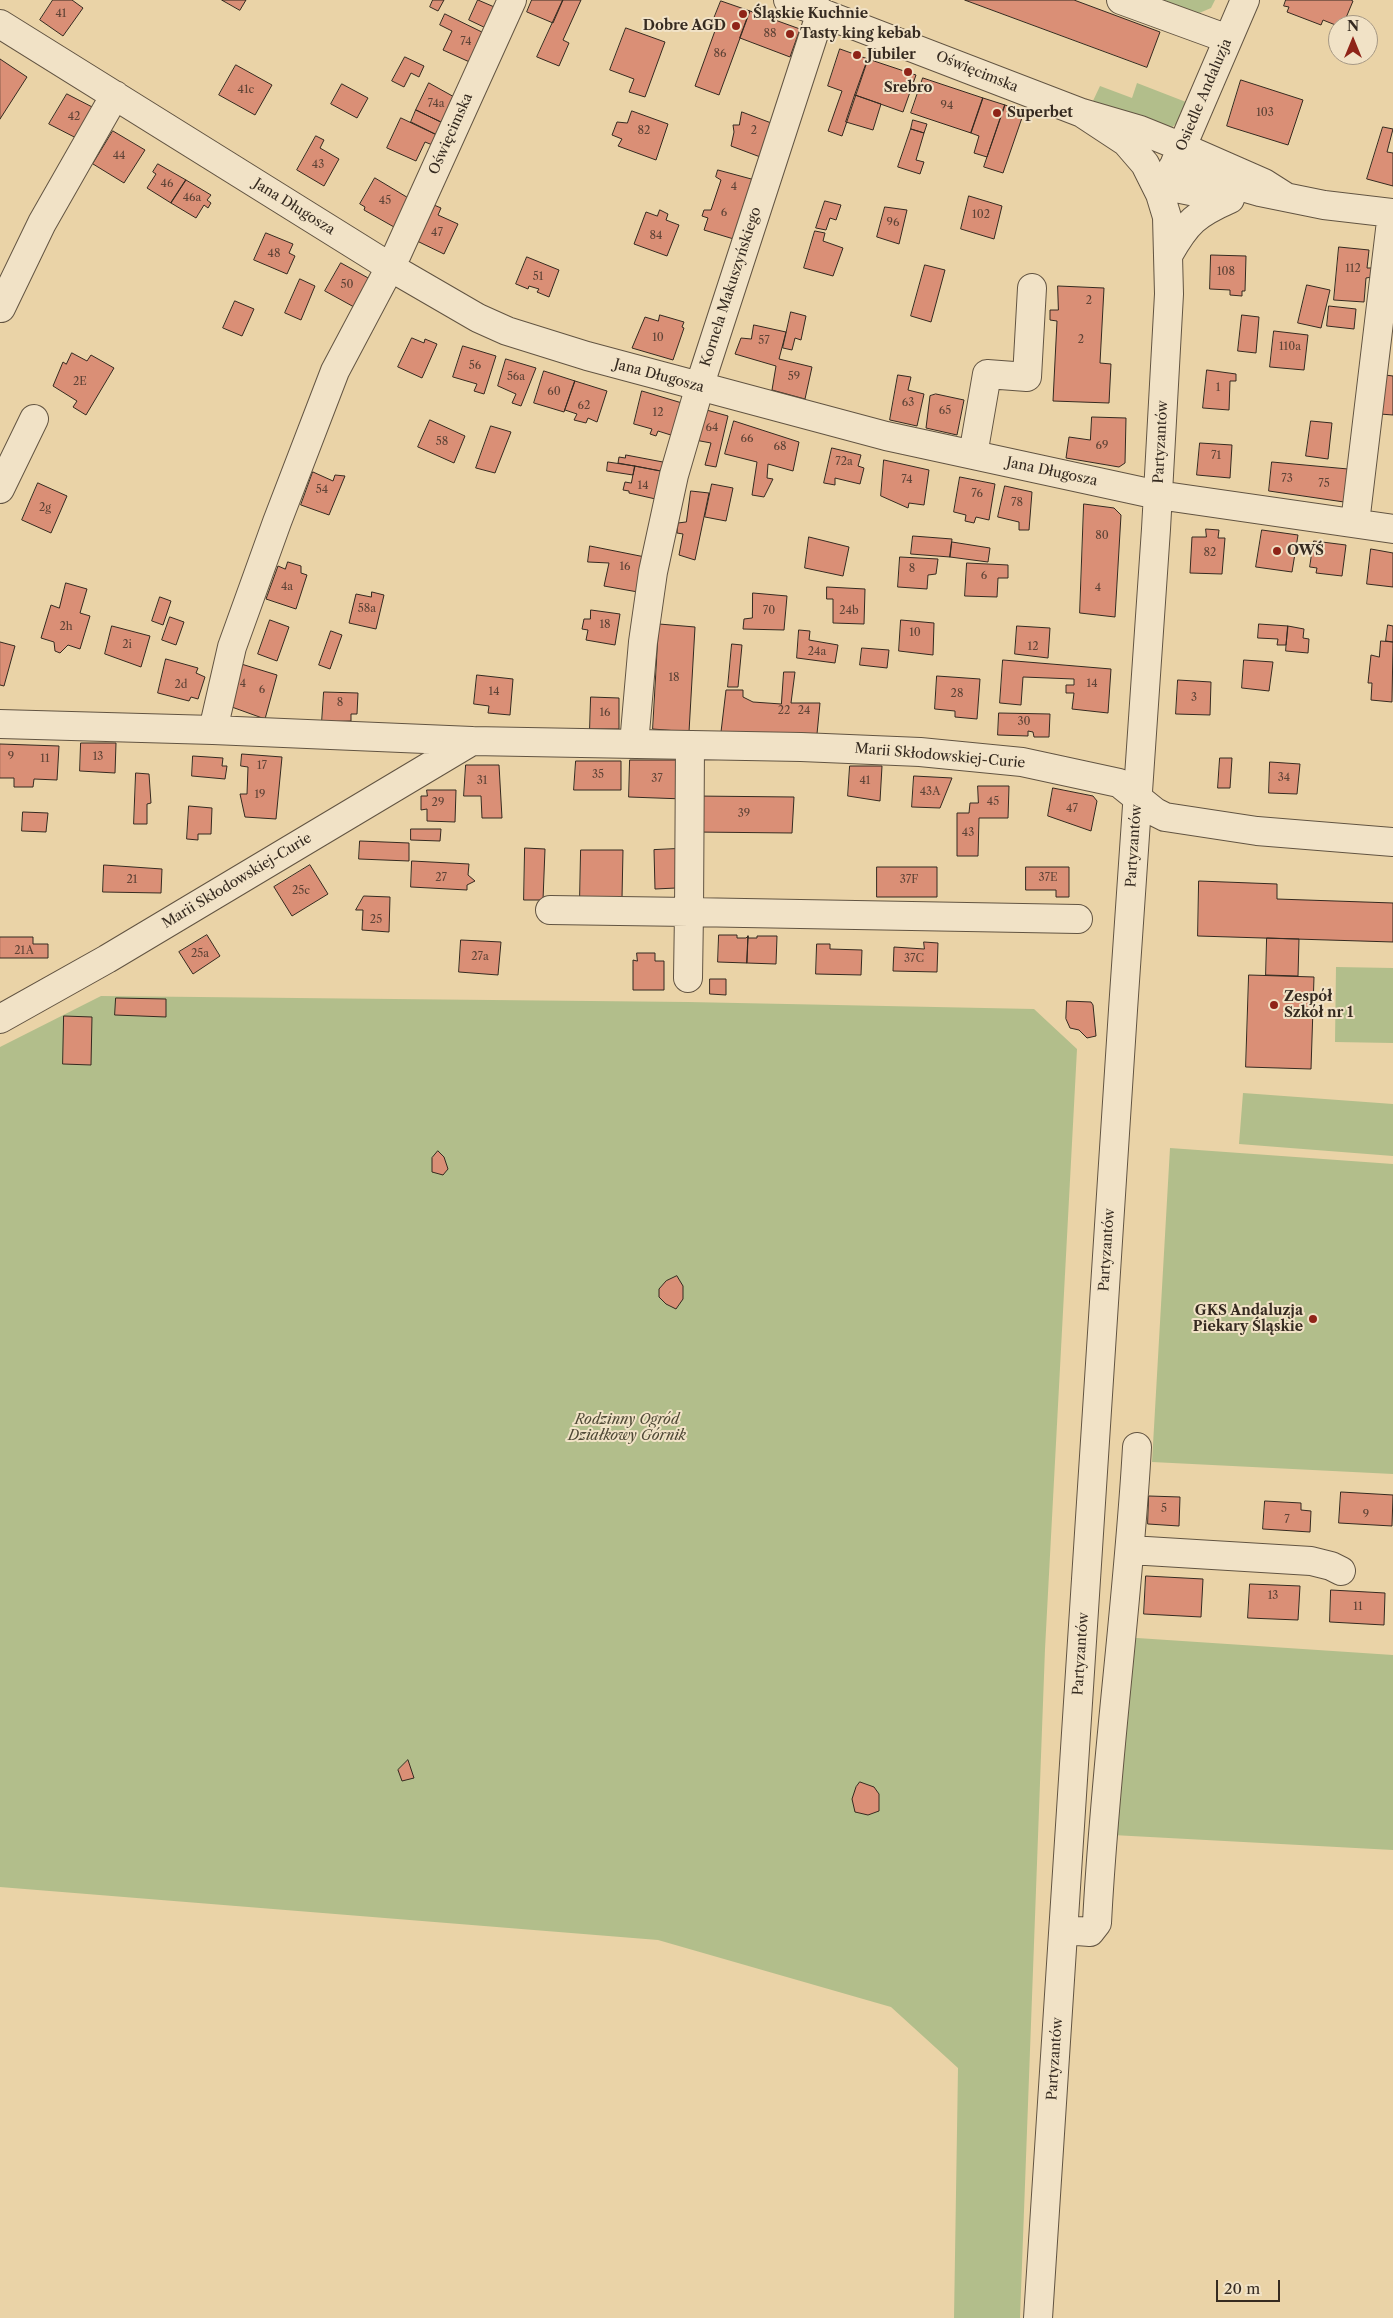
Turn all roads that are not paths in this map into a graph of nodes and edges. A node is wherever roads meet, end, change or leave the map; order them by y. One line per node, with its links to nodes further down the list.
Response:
1 (512, 0): 15 (street, Oświęcimska)
2 (788, 0): 5 (street, Oświęcimska)
3 (1121, 0): 7 (street)
4 (1245, 0): 7 (street, Osiedle Andaluzja)
5 (821, 12): 9 (street, Oświęcimska); 18 (street, Kornela Makuszyńskiego)
6 (0, 24): 8 (street, Jana Długosza)
7 (1228, 39): 10 (street, Osiedle Andaluzja)
8 (115, 96): 15 (street, Jana Długosza); 17 (street)
9 (1082, 113): 10 (street, Oświęcimska); 10 (street, Oświęcimska)
10 (1170, 166): 11 (street); 12 (street); 14 (street, Partyzantów)
11 (1292, 198): 12 (street); 13 (street)
12 (1230, 199): 14 (street)
13 (1392, 213): 23 (street)
14 (1169, 254): 22 (street, Partyzantów)
15 (390, 267): 18 (street, Jana Długosza); 26 (street, Oświęcimska)
16 (1032, 288): 20 (street)
17 (1, 308)
18 (700, 386): 20 (street, Jana Długosza); 28 (street, Kornela Makuszyńskiego)
19 (34, 419): 21 (street)
20 (973, 455): 22 (street, Jana Długosza)
21 (0, 489)
22 (1158, 494): 23 (street, Jana Długosza); 30 (street, Partyzantów)
23 (1355, 523): 24 (street, Jana Długosza)
24 (1393, 528)
25 (0, 724): 26 (street, Marii Skłodowskiej-Curie)
26 (213, 730): 27 (street, Marii Skłodowskiej-Curie)
27 (472, 741): 28 (street, Marii Skłodowskiej-Curie); 36 (street, Marii Skłodowskiej-Curie)
28 (634, 744): 29 (street, Marii Skłodowskiej-Curie)
29 (690, 745): 30 (street, Marii Skłodowskiej-Curie); 33 (street)
30 (1137, 796): 31 (street, Marii Skłodowskiej-Curie); 40 (street, Partyzantów)
31 (1393, 842)
32 (550, 910): 33 (street)
33 (689, 912): 34 (street); 35 (street)
34 (1078, 918)
35 (688, 978)
36 (6, 1013)
37 (1137, 1447): 38 (street)
38 (1130, 1550): 39 (street); 40 (street)
39 (1341, 1571)
40 (1064, 1930): 41 (street, Partyzantów)
41 (1038, 2318)

